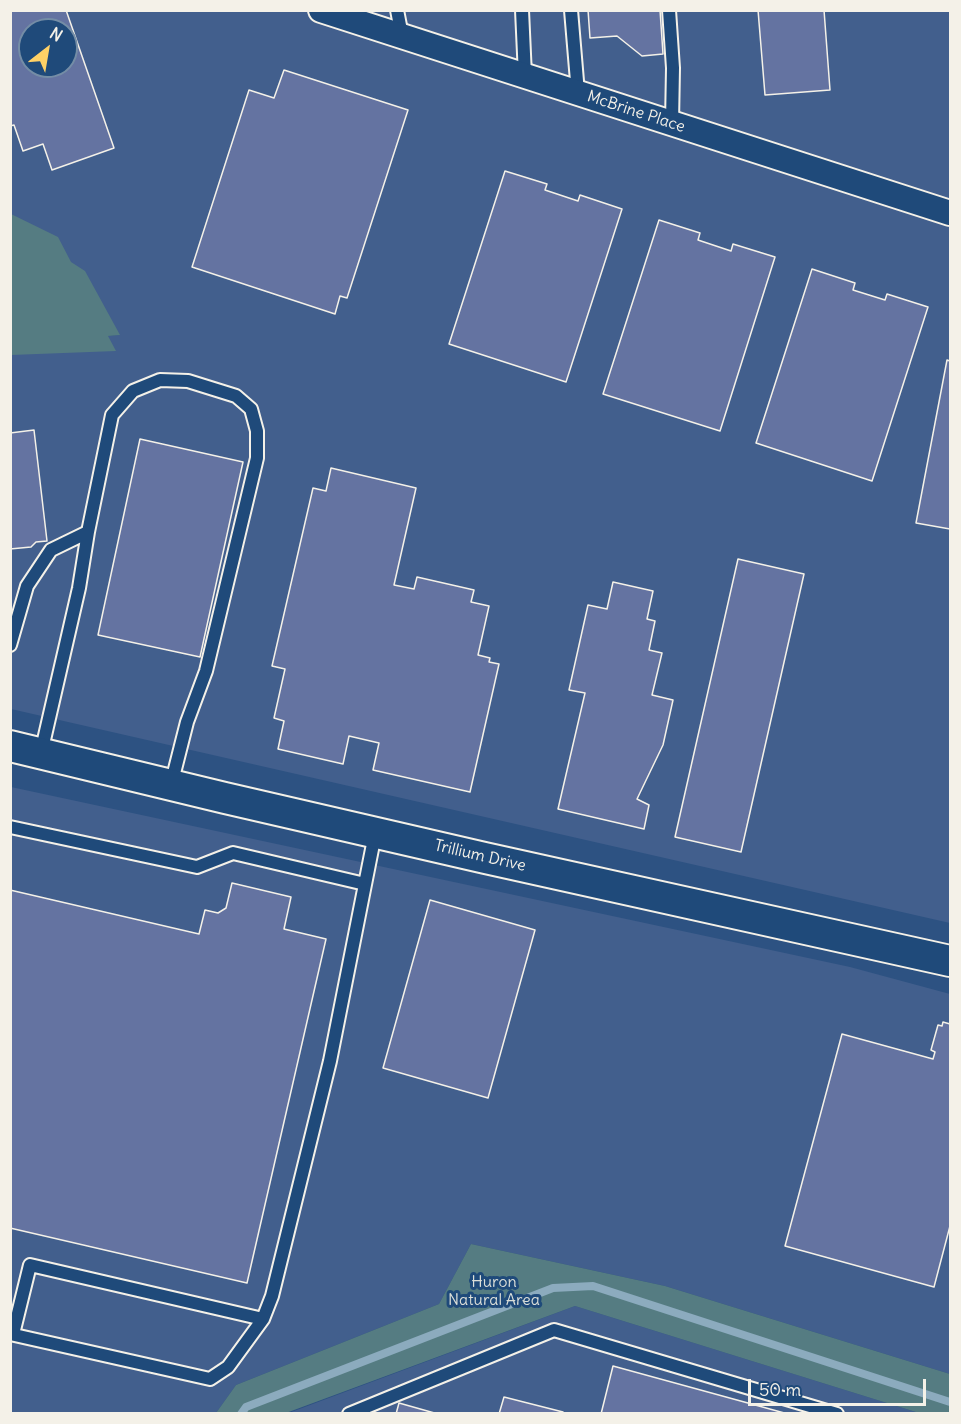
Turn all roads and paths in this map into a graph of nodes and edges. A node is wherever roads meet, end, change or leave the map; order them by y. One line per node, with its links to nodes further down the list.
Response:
1 (321, 10): 6 (street, McBrine Place)
2 (397, 10): 6 (lane)
3 (522, 10): 7 (lane)
4 (571, 10): 8 (lane)
5 (669, 10): 9 (lane)
6 (402, 36): 7 (street, McBrine Place)
7 (525, 76): 8 (street, McBrine Place)
8 (578, 93): 9 (street, McBrine Place)
9 (672, 123): 10 (street, McBrine Place)
10 (951, 213)
11 (88, 532): 12 (lane); 14 (lane); 15 (lane)
12 (10, 645)
13 (10, 746): 14 (street, Trillium Drive)
14 (41, 753): 15 (street, Trillium Drive)
15 (171, 785): 17 (street, Trillium Drive)
16 (10, 827): 18 (lane)
17 (376, 832): 18 (lane); 19 (street, Trillium Drive)
18 (365, 884): 20 (lane)
19 (951, 961)
20 (263, 1319): 21 (lane); 21 (lane)
21 (12, 1334)
22 (349, 1413): 23 (lane)
23 (837, 1413)

